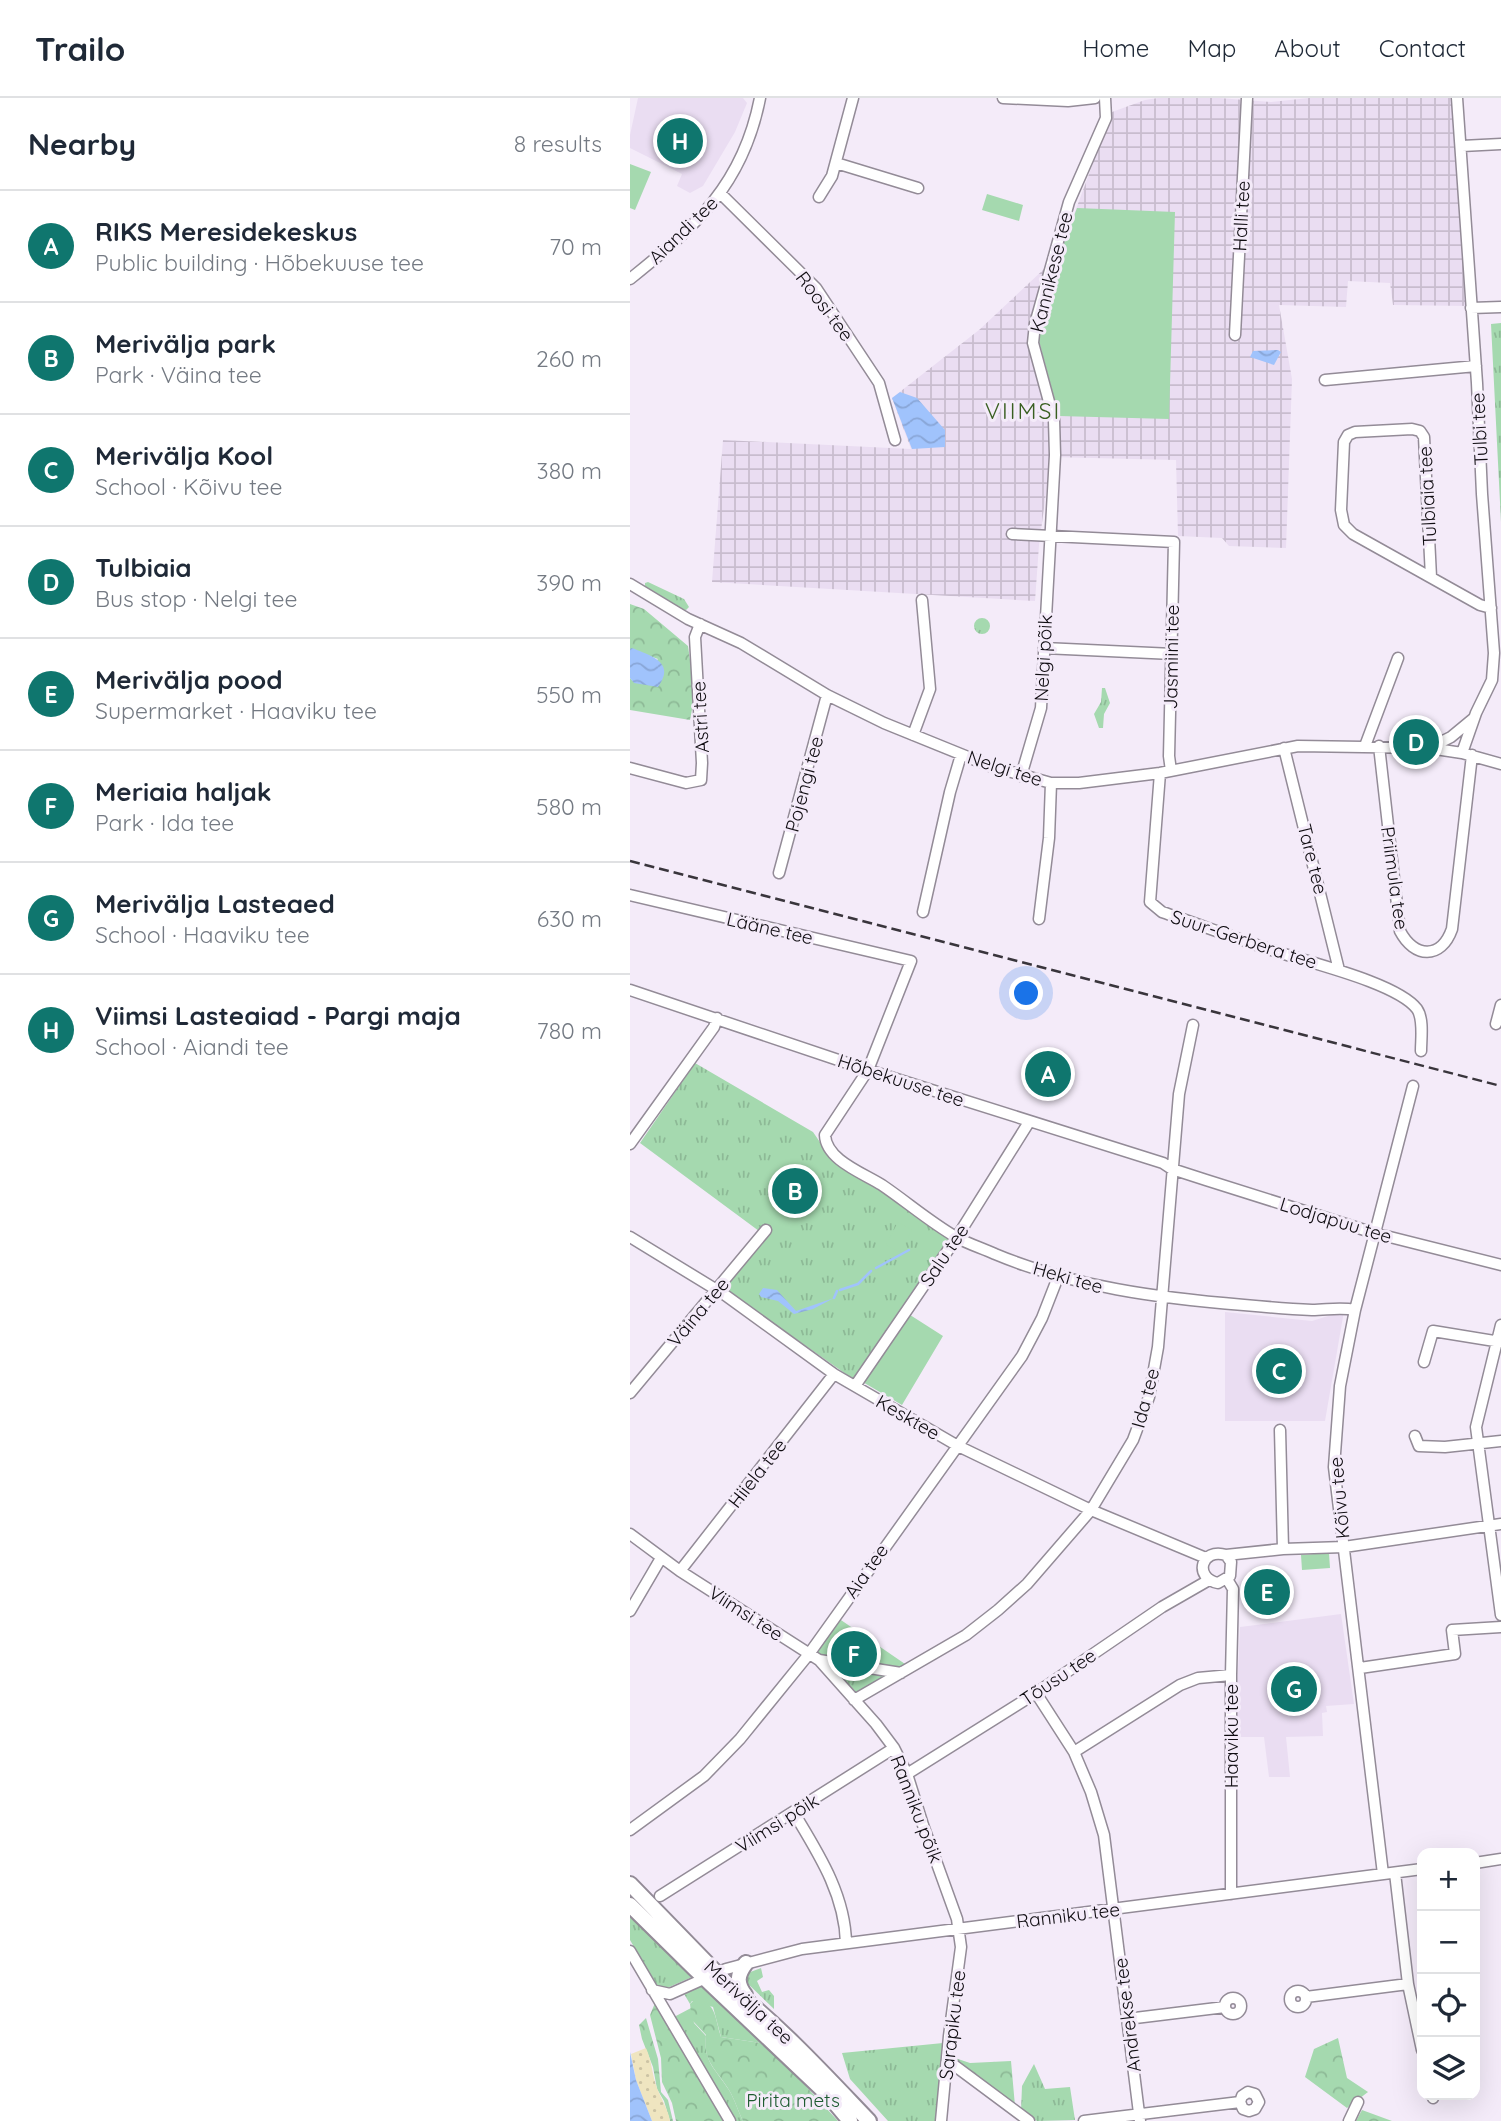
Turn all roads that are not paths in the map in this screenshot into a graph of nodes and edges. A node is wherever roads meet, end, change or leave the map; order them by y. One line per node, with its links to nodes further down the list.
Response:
1 (760, 98): 13 (street, Aiandi tee)
2 (853, 98): 11 (street)
3 (1003, 98): 8 (street)
4 (1095, 98): 8 (street)
5 (1105, 98): 23 (street, Kannikese tee)
6 (1247, 98): 18 (street, Halli tee)
7 (1457, 98): 10 (street, Tulbi tee)
8 (1068, 99)
9 (1501, 144): 10 (street)
10 (1462, 146): 17 (street, Tulbi tee)
11 (836, 163): 12 (street); 14 (street)
12 (918, 188)
13 (721, 194): 15 (street, Aiandi tee); 21 (street, Roosi tee)
14 (819, 197)
15 (630, 279)
16 (1501, 307): 17 (street)
17 (1471, 308): 19 (street, Tulbi tee)
18 (1236, 335)
19 (1476, 366): 20 (street); 27 (street, Tulbi tee)
20 (1325, 380)
21 (895, 440)
22 (1012, 534): 23 (street)
23 (1049, 536): 29 (street, Nelgi põik); 31 (street, Jasmiini tee)
24 (1431, 577): 24 (street, Tulbiaia tee); 27 (street, Tulbiaia tee)
25 (630, 584): 28 (street, Nelgi tee)
26 (922, 600): 35 (street)
27 (1490, 608): 30 (street, Tulbi tee)
28 (700, 624): 33 (street, Nelgi tee); 43 (street, Astri tee)
29 (1044, 648): 31 (street); 46 (street, Nelgi põik)
30 (1498, 653): 34 (street, Tulbi tee)
31 (1173, 654): 44 (street, Jasmiini tee)
32 (1398, 658): 36 (street)
33 (827, 695): 35 (street, Nelgi tee); 48 (street, Pojengi tee)
34 (1474, 718): 39 (street); 40 (street, Tulbi tee)
35 (914, 735): 41 (street, Nelgi tee)
36 (1365, 746): 37 (street, Nelgi tee); 38 (street, Nelgi tee)
37 (1379, 746): 39 (street, Nelgi tee); 40 (street, Priimula tee)
38 (1284, 748): 44 (street, Nelgi tee); 52 (street, Tare tee)
39 (1429, 748): 40 (street, Nelgi tee)
40 (1467, 754): 42 (street, Nelgi tee)
41 (961, 755): 46 (street, Nelgi tee); 50 (street)
42 (1501, 764)
43 (630, 768)
44 (1171, 771): 45 (street, Nelgi tee)
45 (1160, 773): 47 (street, Nelgi tee); 52 (street, Suur-Gerbera tee)
46 (1020, 776): 47 (street, Nelgi tee)
47 (1051, 783): 51 (street)
48 (779, 873)
49 (630, 895): 59 (street, Lääne tee)
50 (923, 912)
51 (1039, 919)
52 (1339, 970): 58 (street, Suur-Gerbera tee)
53 (630, 990): 55 (street, Hõbekuuse tee)
54 (1501, 1005): 56 (street)
55 (717, 1018): 59 (street, Hõbekuuse tee); 62 (street)
56 (1496, 1024)
57 (1192, 1025): 63 (street, Ida tee)
58 (1421, 1051)
59 (868, 1070): 61 (street, Hõbekuuse tee); 67 (street, Heki tee)
60 (1413, 1086): 65 (street, Kõivu tee)
61 (1029, 1122): 63 (street, Hõbekuuse tee); 67 (street, Salu tee)
62 (630, 1144)
63 (1172, 1169): 65 (street, Lodjapuu tee); 71 (street, Ida tee)
64 (766, 1230): 70 (street, Väina tee)
65 (1374, 1233): 68 (street, Lodjapuu tee); 72 (street, Kõivu tee)
66 (630, 1237): 70 (street, Kesktee)
67 (957, 1237): 69 (street, Heki tee); 77 (street, Salu tee)
68 (1501, 1265)
69 (1058, 1277): 71 (street, Heki tee); 83 (street, Aia tee)
70 (717, 1290): 76 (street, Kesktee); 78 (street, Väina tee)
71 (1162, 1297): 72 (street, Heki tee); 84 (street, Ida tee)
72 (1355, 1310): 88 (street, Kõivu tee)
73 (1501, 1325): 74 (street)
74 (1499, 1342): 75 (street); 82 (street)
75 (1424, 1362)
76 (834, 1374): 77 (street, Kesktee); 93 (street, Hiiela tee)
77 (855, 1386): 83 (street, Kesktee)
78 (630, 1393)
79 (1280, 1430): 89 (street)
80 (1415, 1436): 82 (street)
81 (1501, 1441): 82 (street)
82 (1478, 1443): 86 (street)
83 (958, 1446): 84 (street, Kesktee); 99 (street, Aia tee)
84 (1091, 1510): 92 (street, Kesktee); 102 (street, Ida tee)
85 (1501, 1524): 86 (street)
86 (1490, 1526): 88 (street); 97 (street)
87 (630, 1534): 91 (street, Viimsi tee)
88 (1344, 1547): 89 (street); 101 (street, Kõivu tee)
89 (1283, 1549): 90 (street)
90 (1226, 1555): 92 (street); 94 (street)
91 (661, 1558): 93 (street, Viimsi tee); 96 (street)
92 (1206, 1558): 95 (street)
93 (680, 1571): 99 (street, Viimsi tee)
94 (1227, 1579): 95 (street); 103 (street, Haaviku tee)
95 (1209, 1580): 104 (street, Tõusu tee)
96 (630, 1611)
97 (1501, 1615)
98 (1501, 1627): 101 (street)
99 (809, 1654): 100 (street, Viimsi tee); 110 (street, Aia tee)
100 (819, 1660): 102 (street); 105 (street, Viimsi tee)
101 (1360, 1668): 115 (street, Kõivu tee)
102 (902, 1673): 105 (street, Ida tee)
103 (1231, 1675): 107 (street); 117 (street, Haaviku tee)
104 (1036, 1693): 107 (street, Andrekse tee); 108 (street, Tõusu tee)
105 (854, 1700): 106 (street, Ranniku põik)
106 (894, 1748): 108 (street, Ranniku põik); 109 (street, Viimsi põik)
107 (1074, 1752): 121 (street, Andrekse tee)
108 (907, 1774): 122 (street, Ranniku põik)
109 (794, 1813): 119 (street, Viimsi põik); 123 (street)
110 (630, 1830)
111 (1501, 1859): 112 (street)
112 (1480, 1862)
113 (1417, 1870): 114 (street, Ranniku tee)
114 (1395, 1873): 115 (street, Ranniku tee); 127 (street)
115 (1383, 1874): 117 (street, Ranniku tee)
116 (630, 1884): 119 (main road, Merivälja tee)
117 (1231, 1894): 121 (street, Ranniku tee)
118 (630, 1896): 119 (street)
119 (655, 1900): 126 (main road, Merivälja tee)
120 (630, 1905): 126 (main road, Merivälja tee)
121 (1114, 1909): 122 (street, Ranniku tee); 134 (street, Andrekse tee)
122 (959, 1929): 123 (street, Ranniku tee); 136 (street, Sarapiku tee)
123 (846, 1942): 125 (street, Ranniku tee)
124 (630, 1951): 128 (street)
125 (746, 1963): 126 (street, Ranniku tee); 131 (main road)
126 (710, 1975): 129 (street, Ranniku tee); 131 (main road, Merivälja tee); 141 (main road, Merivälja tee)
127 (1408, 1984): 130 (street); 135 (street)
128 (652, 1990): 129 (street); 133 (street)
129 (670, 1994): 133 (street)
130 (1306, 1997)
131 (750, 2002): 142 (main road, Merivälja tee)
132 (1225, 2007): 134 (street)
133 (667, 2014): 140 (street)
134 (1127, 2019): 139 (street, Andrekse tee)
135 (1419, 2037)
136 (947, 2060): 143 (street, Sarapiku tee); 144 (street)
137 (1240, 2102): 139 (street)
138 (1358, 2102): 146 (street)
139 (1139, 2118): 145 (street)
140 (730, 2121)
141 (850, 2121)
142 (869, 2121)
143 (941, 2121)
144 (1029, 2121)
145 (1084, 2121)
146 (1349, 2121)

